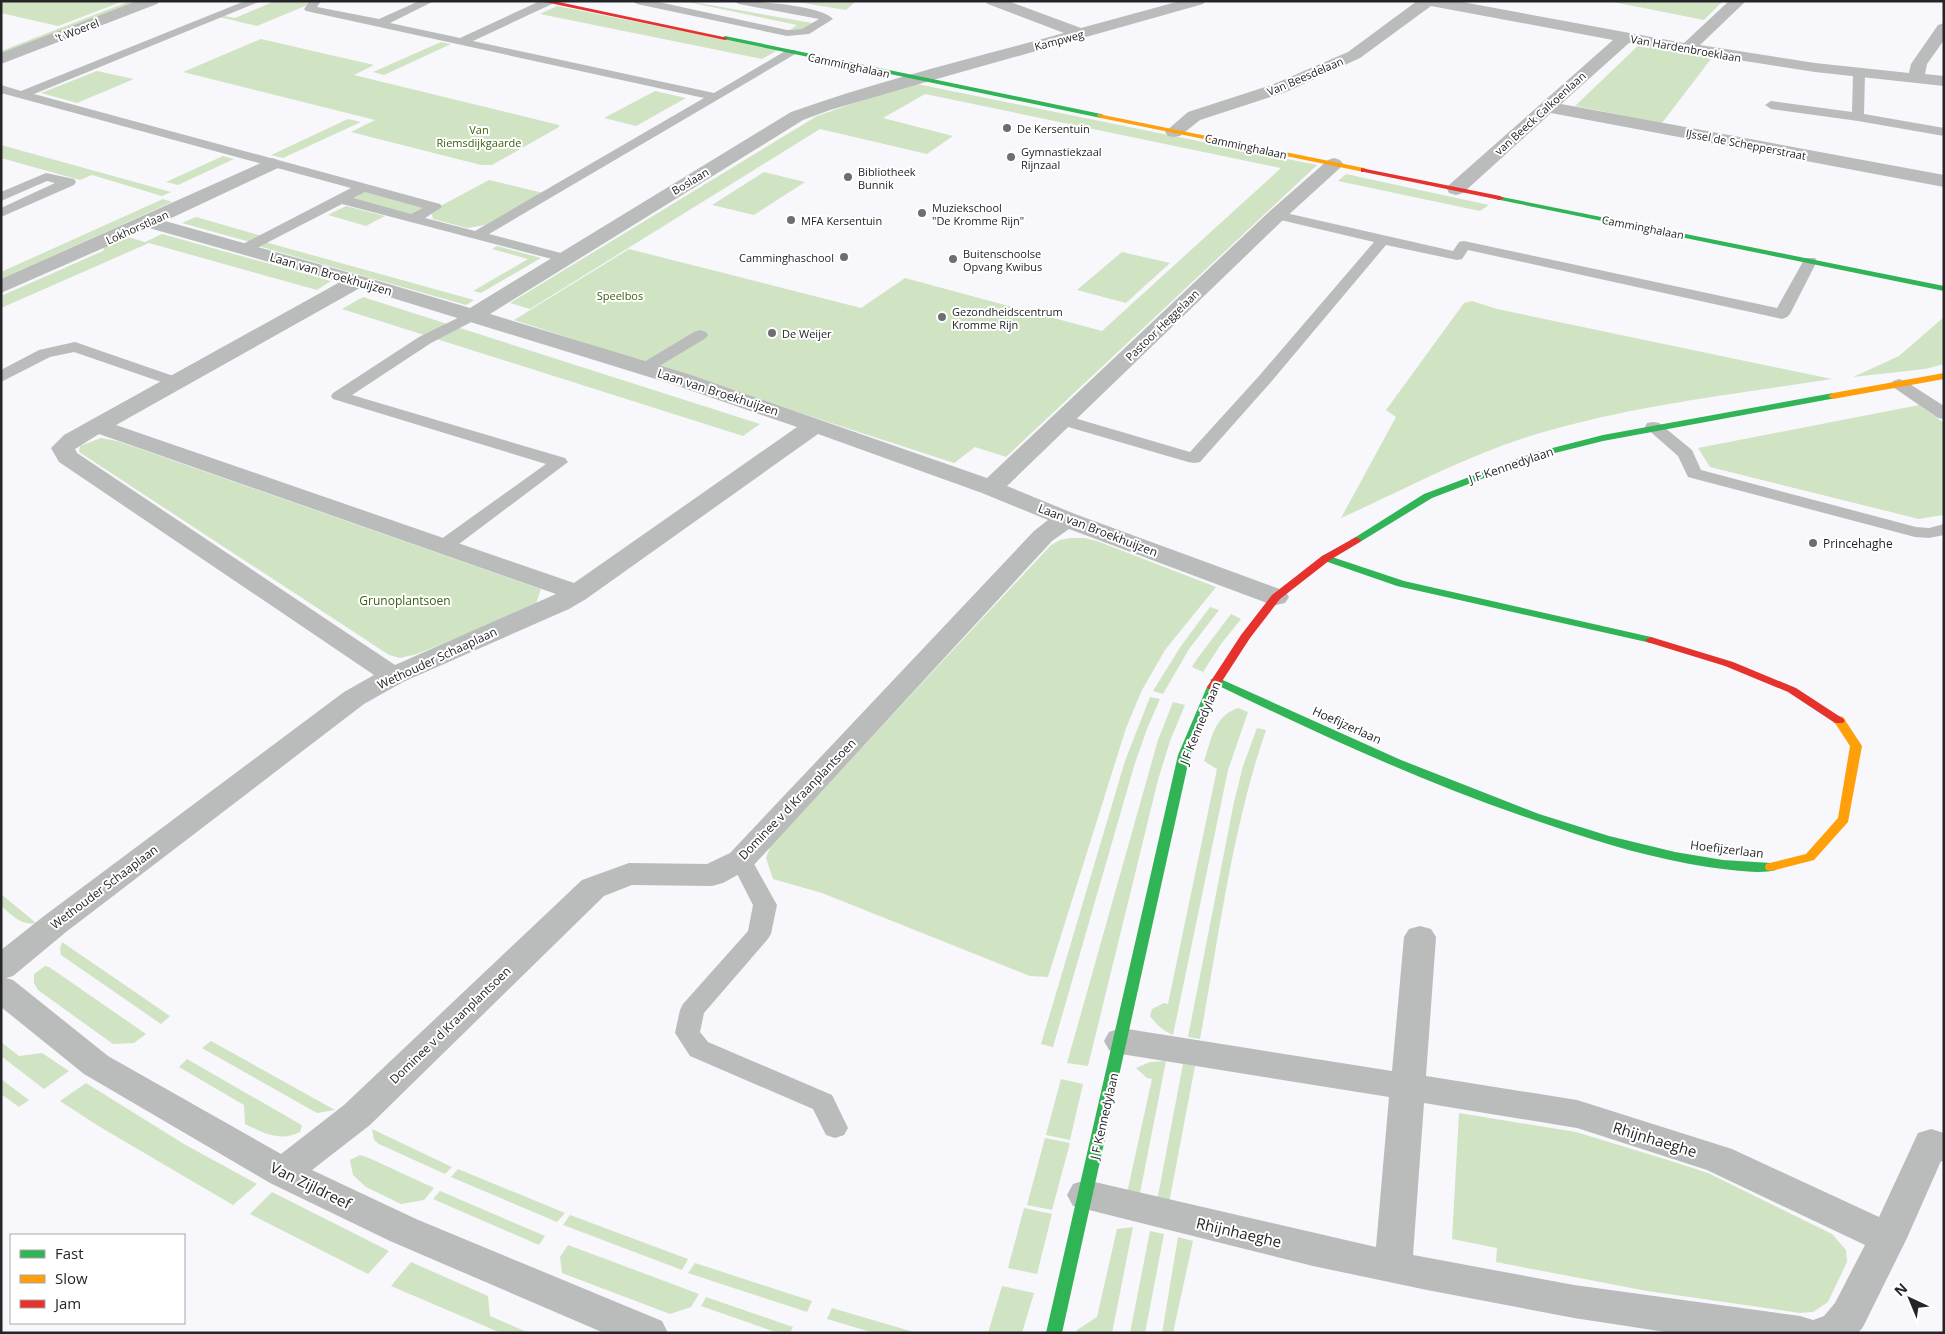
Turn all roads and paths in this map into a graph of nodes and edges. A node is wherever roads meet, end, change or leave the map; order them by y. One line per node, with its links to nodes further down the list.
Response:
1 (152, 1): 21 (street, 't Woerel)
2 (256, 1): 28 (lane)
3 (316, 1): 13 (lane)
4 (429, 1): 13 (lane)
5 (637, 1): 6 (lane)
6 (739, 1)
7 (993, 1): 15 (street)
8 (1198, 1): 15 (street, Kampweg)
9 (1426, 1): 33 (street, Van Beesdelaan)
10 (1431, 1): 16 (street, Van Hardenbroeklaan)
11 (1738, 1): 18 (street)
12 (546, 2): 17 (lane, Camminghalaan); 20 (street, Camminghalaan)
13 (380, 17): 17 (lane)
14 (1944, 28): 24 (street)
15 (1081, 34): 23 (street, Kampweg)
16 (1625, 38): 18 (street, Van Hardenbroeklaan); 31 (street, van Beeck Calkoenlaan)
17 (461, 42): 19 (lane)
18 (1688, 48): 22 (street, Van Hardenbroeklaan)
19 (512, 53): 26 (lane); 26 (lane)
20 (791, 53): 23 (street, Camminghalaan); 29 (lane)
21 (1, 59)
22 (1859, 74): 24 (street, Van Hardenbroeklaan); 32 (lane)
23 (920, 78): 33 (street, Camminghalaan); 49 (street, Boslaan)
24 (1916, 78): 25 (street, Van Hardenbroeklaan)
25 (1944, 81)
26 (648, 82): 29 (lane)
27 (1, 89): 28 (lane)
28 (22, 94): 35 (lane)
29 (716, 97): 46 (lane)
30 (1771, 105): 32 (lane)
31 (1548, 107): 37 (street, IJssel de Schepperstraat); 39 (street, van Beeck Calkoenlaan)
32 (1858, 117): 34 (lane)
33 (1174, 132): 36 (street, Camminghalaan)
34 (1944, 132)
35 (272, 164): 38 (lane); 45 (street, Lokhorstlaan)
36 (1334, 164): 39 (street, Camminghalaan); 43 (street, Pastoor Heggelaan)
37 (1944, 181)
38 (362, 188): 41 (lane); 44 (lane)
39 (1456, 190): 50 (street, Camminghalaan)
40 (1, 197): 42 (lane)
41 (340, 199): 44 (lane); 48 (lane)
42 (1, 213)
43 (1277, 215): 47 (lane); 62 (street, Pastoor Heggelaan)
44 (413, 218): 46 (lane)
45 (148, 222): 48 (street, Laan van Broekhuijzen); 52 (street, Lokhorstlaan)
46 (478, 235): 49 (lane)
47 (1383, 240): 50 (lane); 62 (lane)
48 (244, 249): 51 (street, Laan van Broekhuijzen)
49 (567, 259): 54 (street, Boslaan)
50 (1810, 261): 53 (street, Camminghalaan)
51 (358, 281): 54 (street, Laan van Broekhuijzen); 59 (street)
52 (1, 287)
53 (1944, 289)
54 (474, 315): 56 (street, Laan van Broekhuijzen); 69 (lane)
55 (700, 335): 56 (lane)
56 (645, 368): 63 (street, Laan van Broekhuijzen)
57 (1944, 376): 60 (street, J F Kennedylaan)
58 (1, 377): 59 (lane)
59 (176, 382): 64 (street)
60 (1899, 384): 61 (lane); 65 (street, J F Kennedylaan)
61 (1944, 414)
62 (1064, 420): 66 (street, Pastoor Heggelaan)
63 (815, 425): 66 (street, Laan van Broekhuijzen); 71 (street, Wethouder Schaaplaan)
64 (97, 426): 69 (street); 73 (street)
65 (1653, 427): 68 (lane); 70 (street, J F Kennedylaan)
66 (991, 488): 67 (street, Laan van Broekhuijzen)
67 (1066, 519): 72 (street, Laan van Broekhuijzen); 75 (street, Dominee v d Kraanplantsoen)
68 (1944, 529)
69 (444, 546): 71 (street)
70 (1326, 558): 72 (street, J F Kennedylaan); 74 (street, Hoefijzerlaan)
71 (577, 593): 73 (street, Wethouder Schaaplaan)
72 (1276, 597): 74 (street, J F Kennedylaan)
73 (393, 676): 77 (street, Wethouder Schaaplaan)
74 (1216, 680): 79 (street, J F Kennedylaan)
75 (741, 860): 81 (lane); 83 (street, Dominee v d Kraanplantsoen)
76 (1420, 937): 80 (street)
77 (1, 968)
78 (1, 989): 83 (street, Van Zijldreef)
79 (1121, 1041): 80 (street, Rhijnhaeghe); 84 (street, J F Kennedylaan)
80 (1408, 1087): 85 (street, Rhijnhaeghe); 86 (street)
81 (835, 1128)
82 (1944, 1148): 85 (street)
83 (283, 1173): 87 (street, Van Zijldreef)
84 (1086, 1194): 86 (street, Rhijnhaeghe); 88 (street, J F Kennedylaan)
85 (1888, 1238): 90 (street)
86 (1393, 1267): 89 (street, Rhijnhaeghe)
87 (648, 1333)
88 (1054, 1333)
89 (1800, 1333)
90 (1826, 1333)

